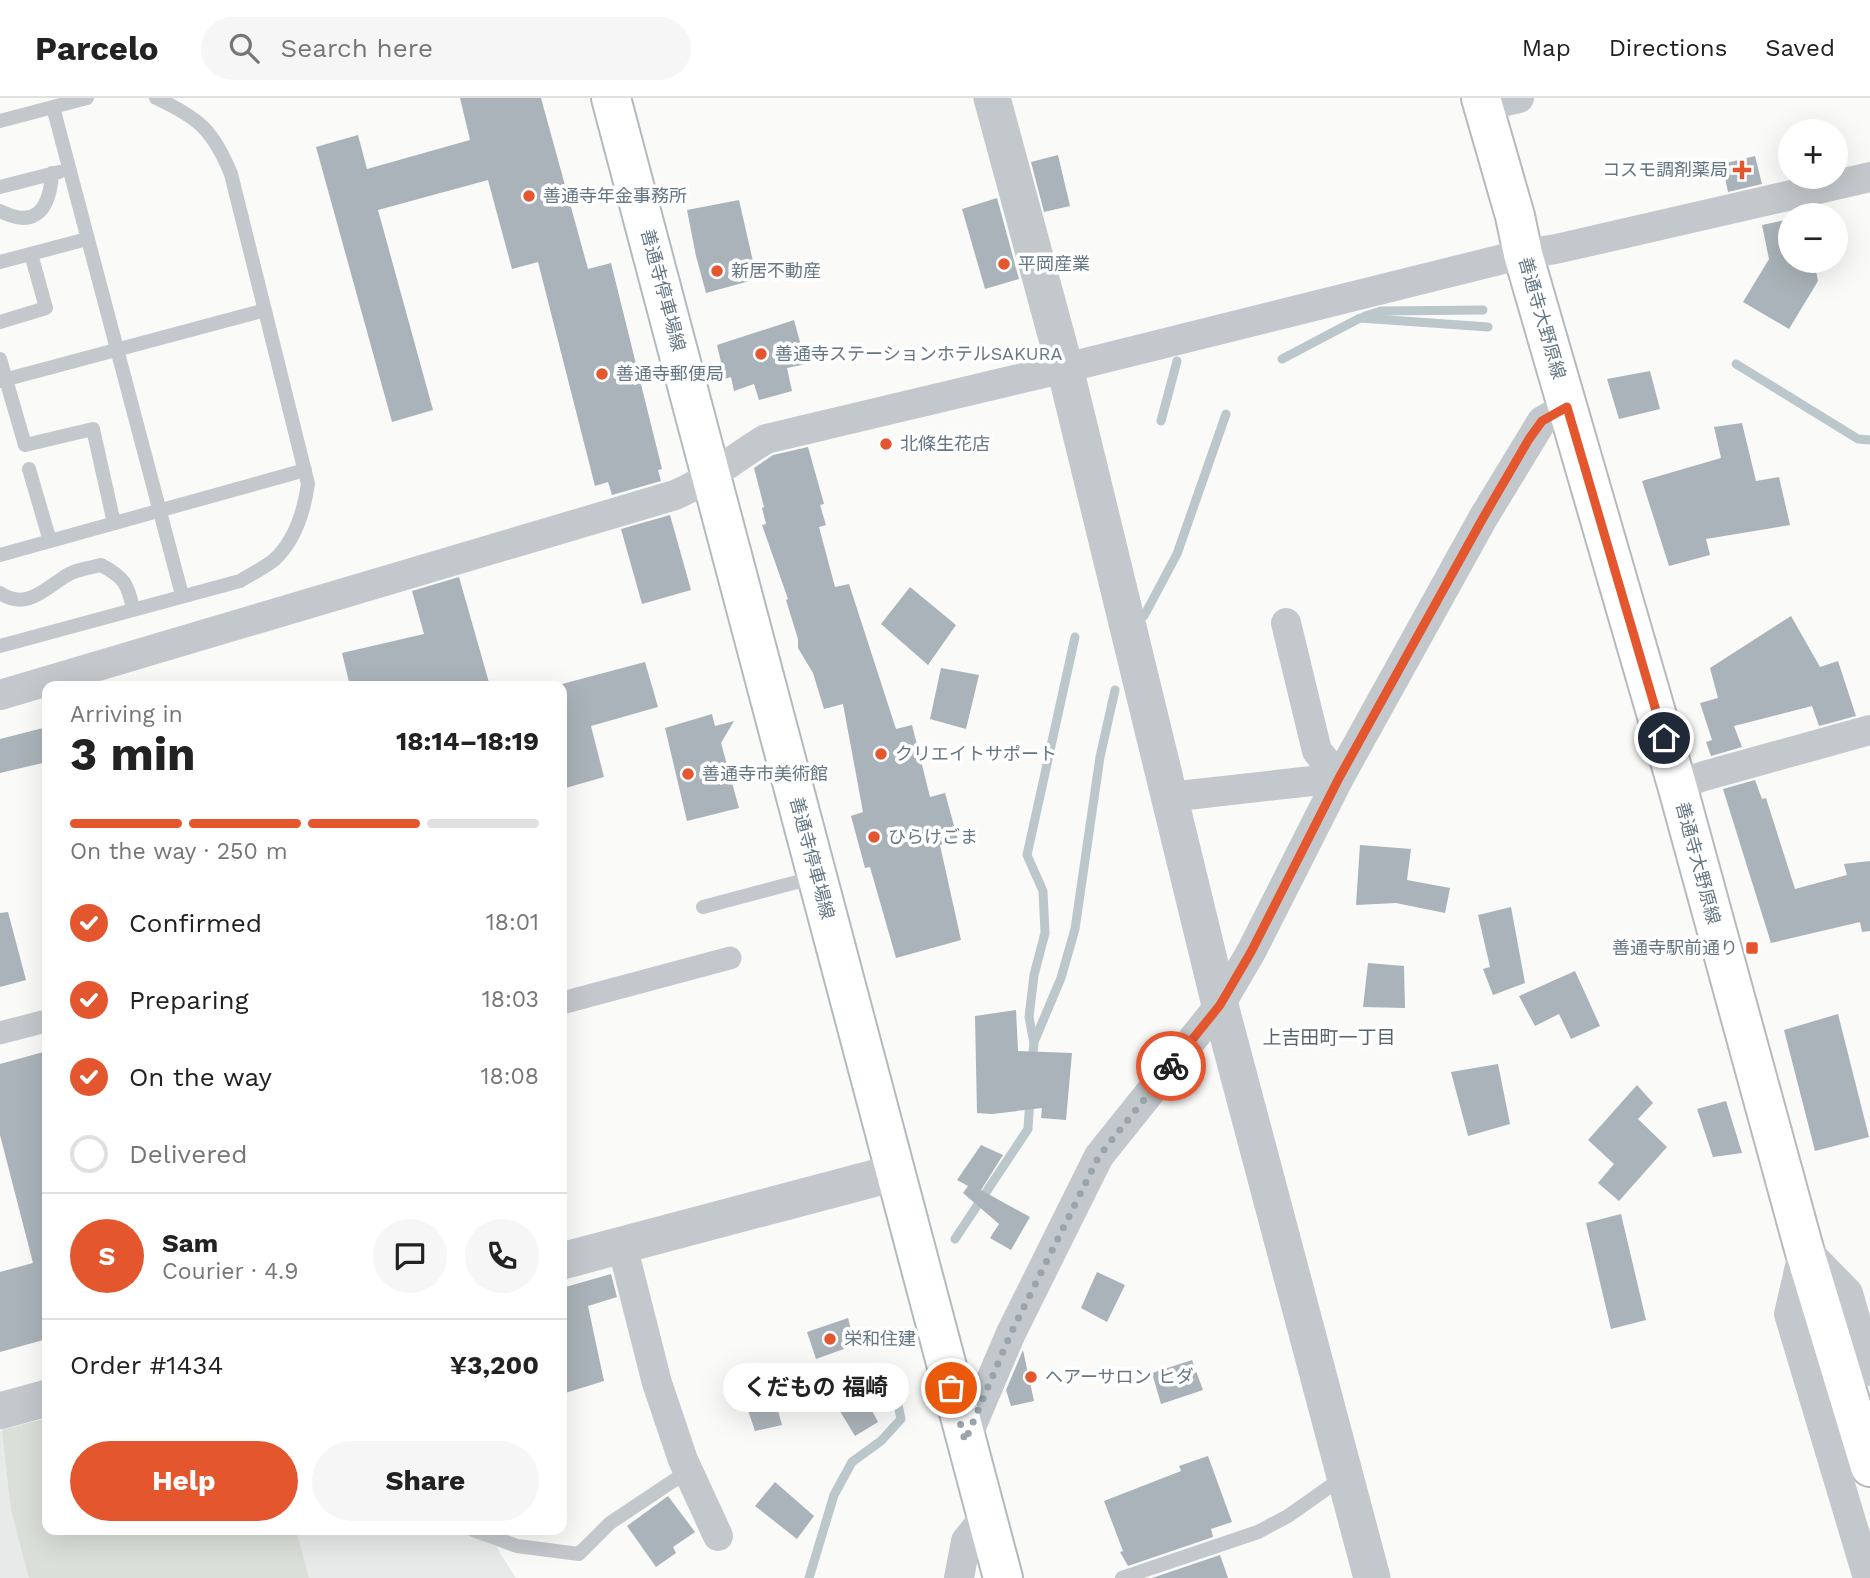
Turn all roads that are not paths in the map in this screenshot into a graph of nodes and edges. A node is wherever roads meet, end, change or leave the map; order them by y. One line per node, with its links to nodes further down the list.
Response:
1 (87, 98): 6 (lane)
2 (156, 98): 17 (lane)
3 (611, 98): 26 (main road, 善通寺停車場線)
4 (992, 98): 21 (street)
5 (1494, 101): 15 (main road, 善通寺大野原線)
6 (53, 107): 7 (lane); 8 (lane)
7 (0, 121)
8 (69, 169): 9 (lane); 13 (lane)
9 (52, 173): 11 (lane); 12 (lane)
10 (1870, 177): 15 (street)
11 (0, 187)
12 (0, 211)
13 (87, 239): 14 (lane); 19 (lane)
14 (31, 254): 16 (lane); 18 (lane)
15 (1522, 254): 21 (street); 23 (main road, 善通寺大野原線)
16 (0, 262)
17 (265, 310): 19 (lane); 25 (lane)
18 (0, 322)
19 (116, 349): 22 (lane); 27 (lane)
20 (0, 359): 22 (lane)
21 (1065, 368): 26 (street); 42 (street)
22 (3, 380): 28 (lane)
23 (1567, 407): 40 (street); 41 (main road, 善通寺大野原線)
24 (29, 469): 29 (lane)
25 (305, 470): 27 (lane); 32 (lane)
26 (713, 477): 36 (street); 43 (main road, 善通寺停車場線)
27 (159, 511): 28 (lane); 32 (lane)
28 (114, 523): 29 (lane)
29 (50, 541): 30 (lane)
30 (0, 555)
31 (0, 593): 33 (lane)
32 (182, 596): 33 (lane)
33 (132, 609): 35 (lane)
34 (1286, 623): 40 (street)
35 (0, 646)
36 (50, 681)
37 (42, 683): 38 (street)
38 (0, 695)
39 (1870, 730): 41 (street)
40 (1339, 778): 42 (street); 47 (street)
41 (1677, 785): 52 (main road, 善通寺大野原線)
42 (1169, 797): 47 (street)
43 (817, 877): 44 (lane); 50 (main road, 善通寺停車場線)
44 (703, 907)
45 (730, 958): 46 (street)
46 (567, 1002)
47 (1220, 1005): 58 (street); 61 (street)
48 (42, 1022): 49 (street)
49 (0, 1033)
50 (894, 1173): 51 (street); 58 (main road, 善通寺停車場線)
51 (622, 1245): 53 (street); 60 (street)
52 (1804, 1249): 54 (street); 55 (main road, 善通寺大野原線); 69 (street)
53 (567, 1260)
54 (1861, 1309): 55 (street)
55 (1859, 1379): 59 (main road, 善通寺大野原線)
56 (42, 1399): 57 (street)
57 (0, 1411)
58 (965, 1441): 62 (main road, 善通寺停車場線)
59 (1870, 1467)
60 (688, 1471): 63 (lane); 64 (street)
61 (1345, 1476): 67 (lane); 68 (street)
62 (986, 1516): 65 (street); 66 (main road, 善通寺停車場線)
63 (487, 1535)
64 (718, 1536)
65 (959, 1578)
66 (1003, 1578)
67 (1122, 1578)
68 (1372, 1578)
69 (1868, 1578)

